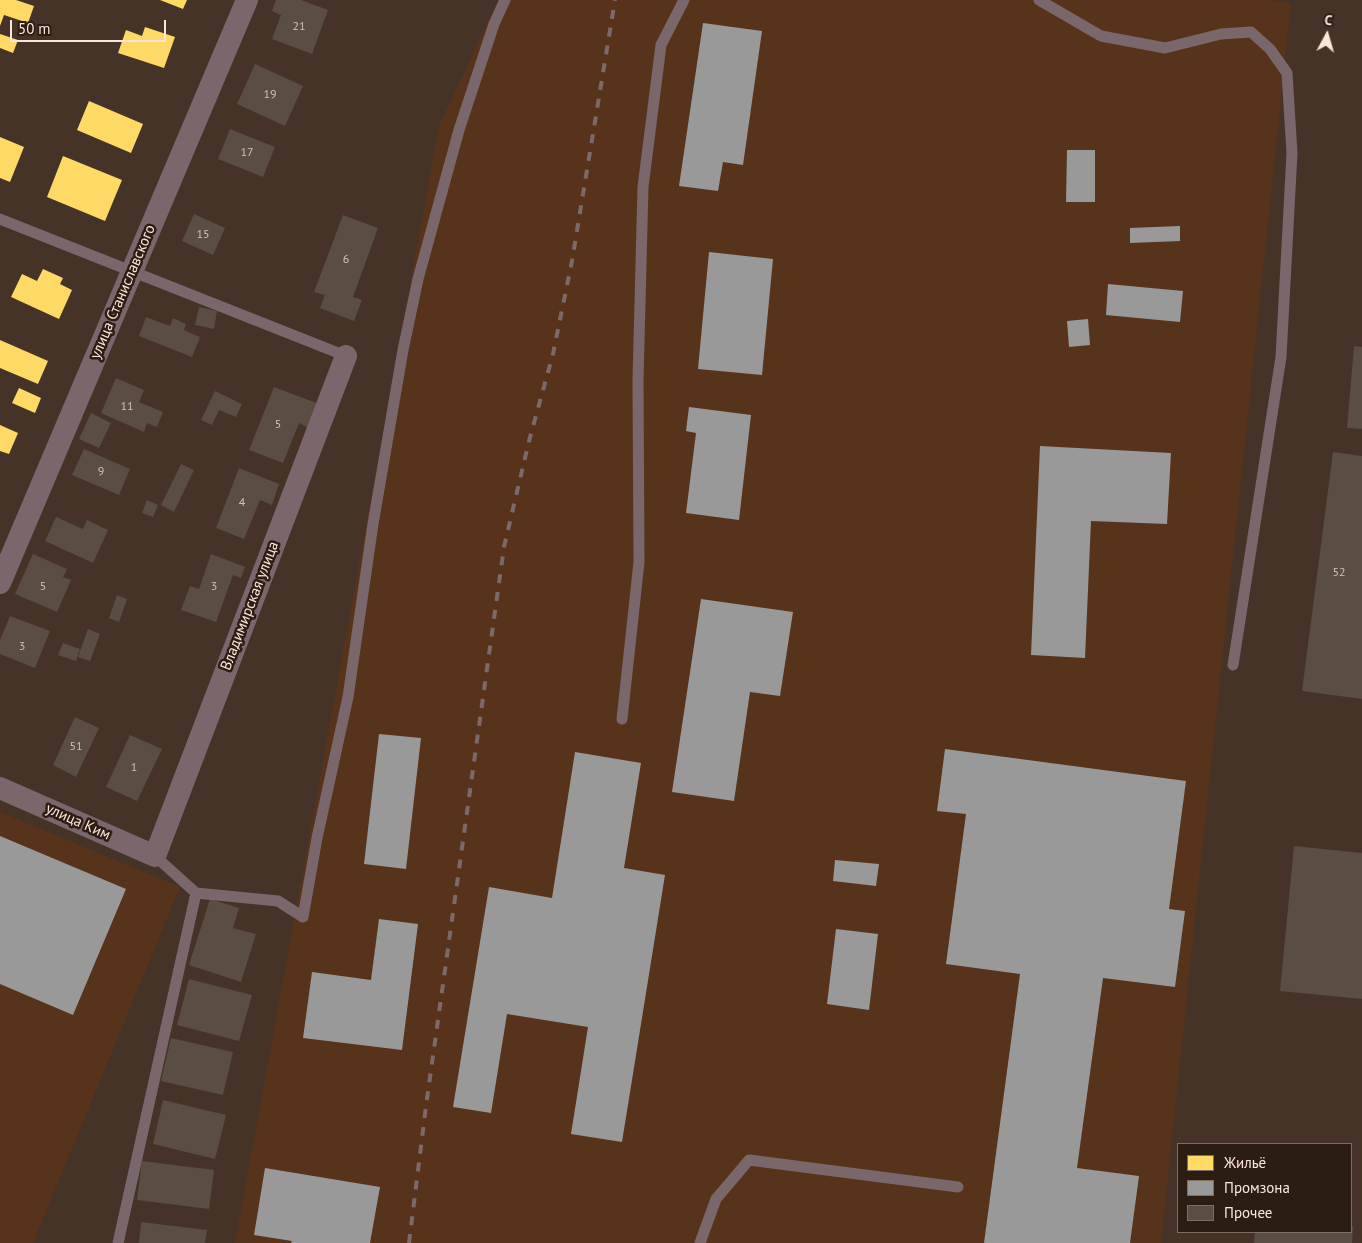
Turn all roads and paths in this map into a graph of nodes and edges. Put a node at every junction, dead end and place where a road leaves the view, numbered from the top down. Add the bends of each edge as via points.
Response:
1 (247, 0) edge
2 (505, 0) edge
3 (684, 0) edge
4 (1039, 0) edge
5 (0, 219) edge
6 (132, 271) junction
7 (346, 356) joint
8 (0, 583) edge
9 (1233, 665) dead end
10 (622, 719) dead end
11 (0, 788) edge
12 (155, 856) junction
13 (196, 893) junction
14 (958, 1187) dead end
15 (118, 1243) edge
16 (700, 1243) edge

1 - 6 street, улица Станиславского
2 - 13 lane via 459,130 418,278 374,514 348,697 303,917 278,901
3 - 10 lane via 661,45 643,187 638,380 639,562
4 - 9 lane via 1101,36 1165,48 1221,34 1251,32 1270,49 1287,73 1292,153 1281,357
5 - 6 lane
6 - 7 lane
6 - 8 street, улица Станиславского
7 - 12 street, Владимирская улица
11 - 12 street, улица Ким
12 - 13 lane
13 - 15 lane
14 - 16 lane via 750,1160 716,1199

